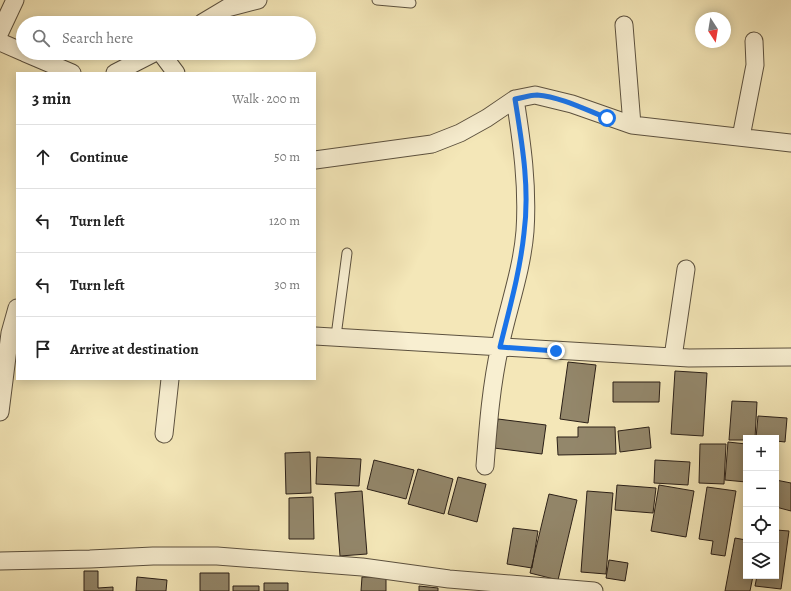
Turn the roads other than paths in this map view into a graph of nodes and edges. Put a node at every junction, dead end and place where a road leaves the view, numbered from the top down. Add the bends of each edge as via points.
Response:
1 (15, 0) edge
2 (258, 0) edge
3 (377, 0) edge
4 (411, 3) dead end
5 (214, 16) edge
6 (624, 25) dead end
7 (0, 32) edge
8 (0, 42) edge
9 (754, 42) dead end
10 (16, 49) edge
11 (41, 60) edge
12 (140, 60) edge
13 (166, 60) edge
14 (70, 72) edge
15 (117, 72) edge
16 (175, 72) edge
17 (515, 99) junction
18 (632, 125) junction
19 (741, 136) junction
20 (791, 143) edge
21 (316, 160) edge
22 (347, 253) dead end
23 (686, 268) dead end
24 (16, 311) edge
25 (9, 333) edge
26 (316, 336) edge
27 (336, 336) junction
28 (500, 347) junction
29 (673, 357) junction
30 (791, 357) edge
31 (170, 380) edge
32 (0, 412) edge
33 (164, 434) dead end
34 (485, 466) dead end
35 (0, 561) edge
36 (594, 591) edge

1 - 7 street
2 - 5 street via 227,8
3 - 4 lane
6 - 18 street
8 - 10 street
9 - 19 street via 755,65
11 - 14 street
12 - 15 street
13 - 16 street
17 - 18 street via 535,95 552,98
17 - 21 street via 474,126 432,144
17 - 28 street via 526,186 524,233
18 - 19 street
19 - 20 street
22 - 27 lane
23 - 29 street
24 - 25 street
25 - 32 street
26 - 27 street
27 - 28 street
28 - 29 street
28 - 34 street
29 - 30 street
31 - 33 street
35 - 36 street via 217,556 362,567 449,579

